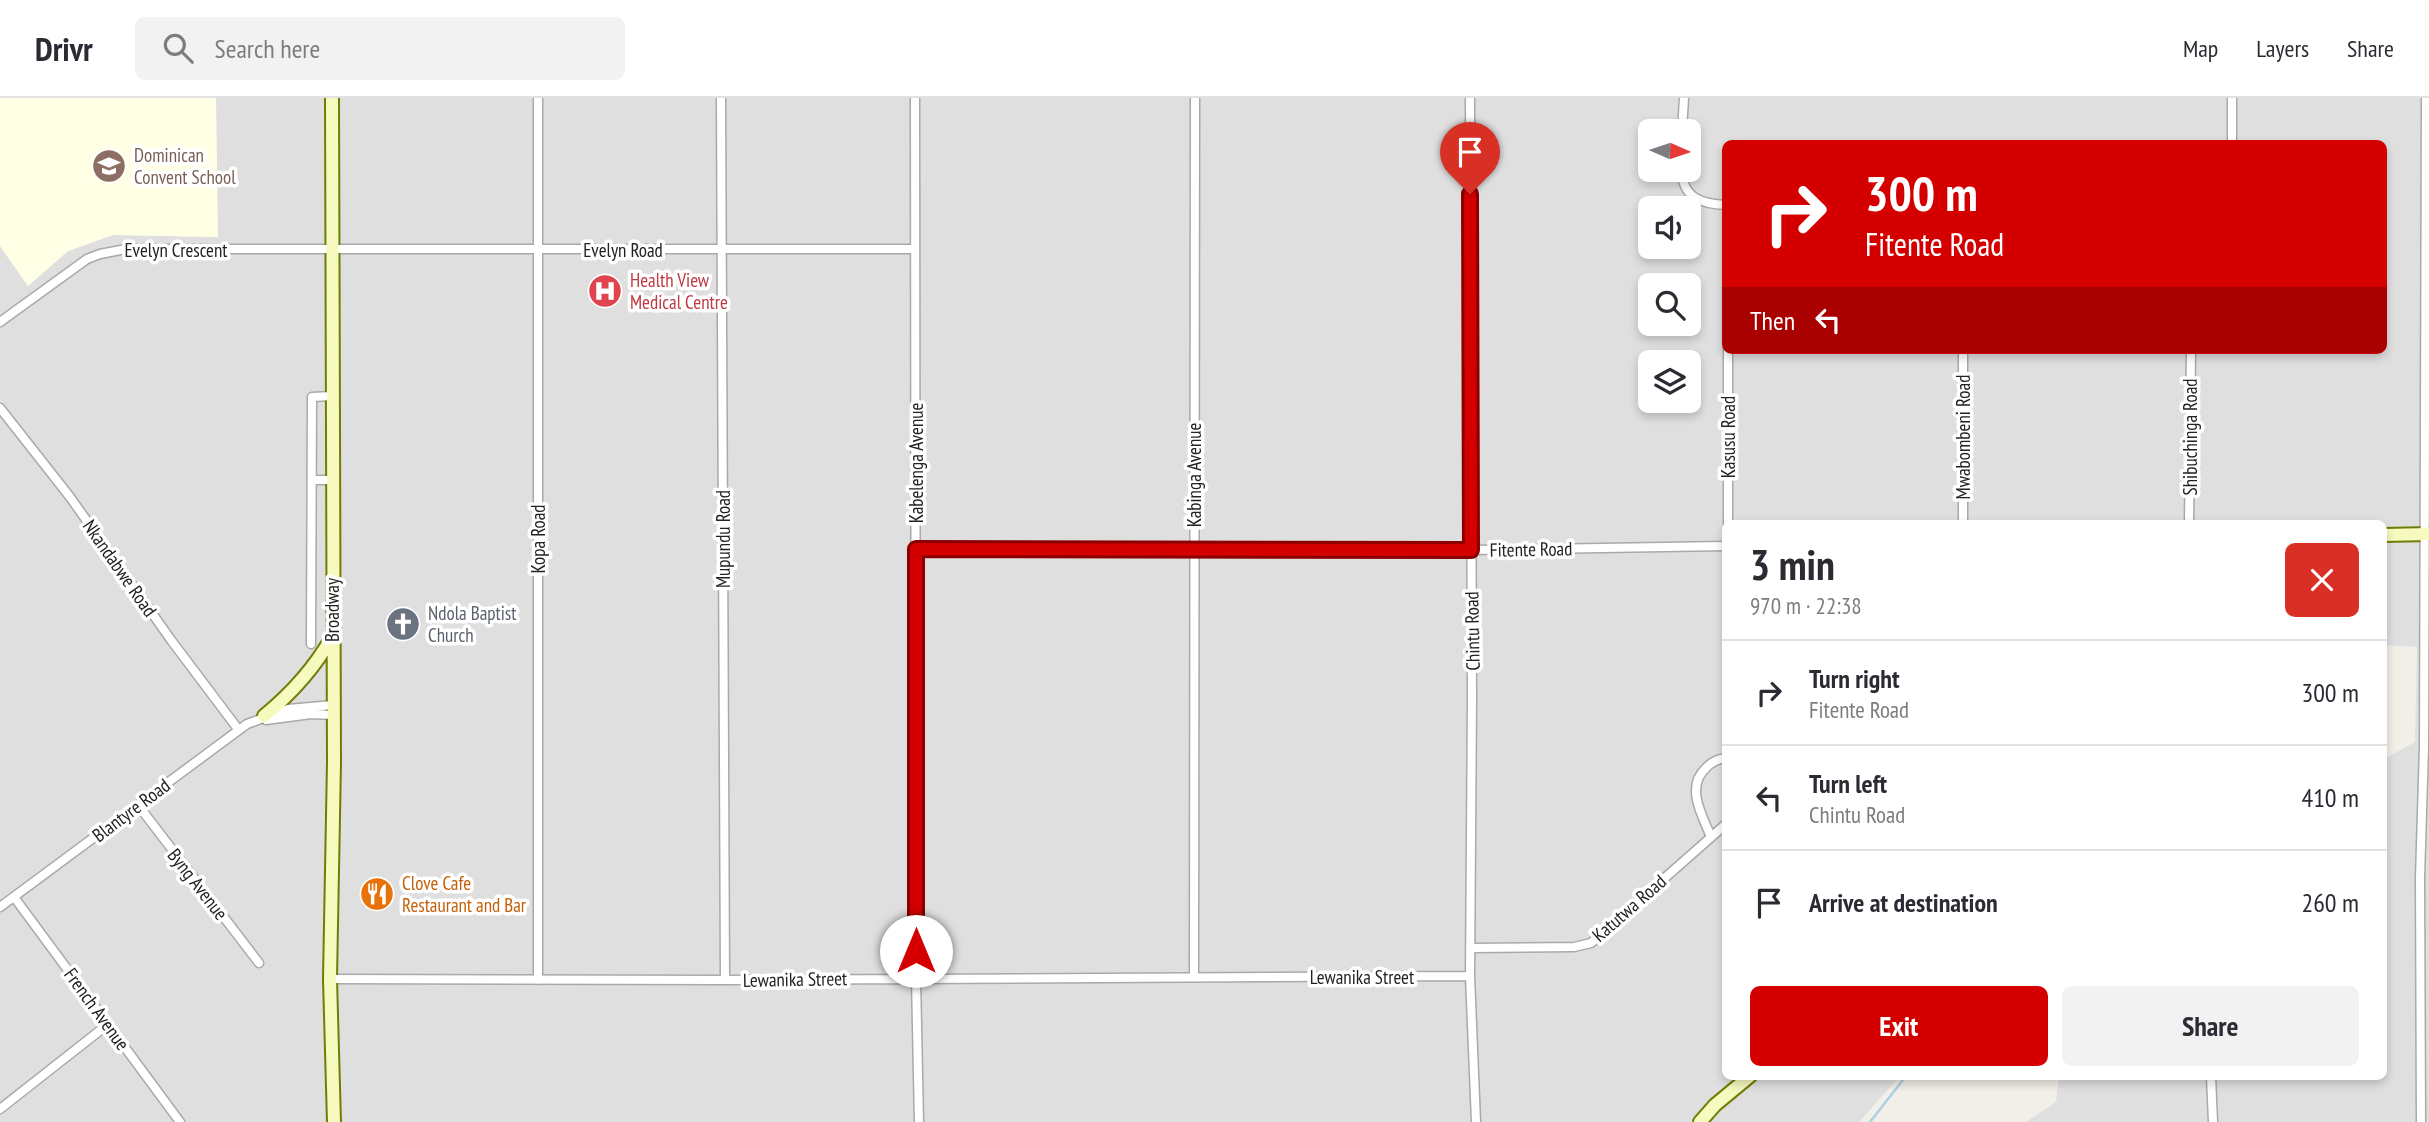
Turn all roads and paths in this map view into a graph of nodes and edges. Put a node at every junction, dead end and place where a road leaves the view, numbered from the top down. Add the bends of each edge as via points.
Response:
1 (332, 98) edge
2 (538, 98) edge
3 (721, 98) edge
4 (915, 98) edge
5 (1195, 98) edge
6 (1470, 98) edge
7 (1684, 98) edge
8 (2232, 98) edge
9 (2426, 98) edge
10 (1683, 119) edge
11 (2232, 140) edge
12 (1685, 182) edge
13 (1722, 205) edge
14 (332, 249) junction
15 (915, 249) junction
16 (537, 250) junction
17 (721, 250) junction
18 (0, 322) edge
19 (1728, 354) edge
20 (1963, 354) edge
21 (2191, 354) edge
22 (332, 396) junction
23 (0, 408) edge
24 (312, 480) junction
25 (332, 480) junction
26 (1728, 520) edge
27 (1963, 520) edge
28 (2189, 520) edge
29 (2427, 534) edge
30 (2387, 535) edge
31 (1722, 547) edge
32 (916, 549) junction
33 (1471, 550) junction
34 (1194, 551) junction
35 (332, 636) junction
36 (311, 644) dead end
37 (333, 710) junction
38 (260, 718) junction
39 (238, 729) junction
40 (1722, 758) edge
41 (138, 805) junction
42 (1722, 827) edge
43 (1711, 837) junction
44 (13, 897) junction
45 (0, 907) edge
46 (1471, 948) junction
47 (259, 963) dead end
48 (1470, 976) junction
49 (1194, 977) junction
50 (916, 978) junction
51 (330, 979) junction
52 (538, 980) junction
53 (725, 980) junction
54 (107, 1025) junction
55 (1744, 1080) edge
56 (2211, 1080) edge
57 (0, 1109) edge
58 (180, 1122) edge
59 (334, 1122) edge
60 (919, 1122) edge
61 (1476, 1122) edge
62 (1700, 1122) edge
63 (2213, 1122) edge
64 (2421, 1122) edge

1 - 14 main road, Broadway
2 - 16 street, Kopa Road
3 - 17 street, Mupundu Road
4 - 15 street, Kabelenga Avenue
5 - 34 street, Kabinga Avenue
6 - 33 street, Chintu Road
7 - 10 street
8 - 11 street
9 - 29 street
12 - 13 street via 1698,201
14 - 16 street, Evelyn Road
14 - 18 street, Evelyn Crescent via 113,250 88,259
14 - 22 main road, Broadway
15 - 17 street, Evelyn Road
15 - 32 street, Kabelenga Avenue
16 - 17 street, Evelyn Road
16 - 52 street, Kopa Road
17 - 53 street, Mupundu Road
19 - 26 street, Kasusu Road
20 - 27 street, Mwabombeni Road
21 - 28 street, Shibuchinga Road
22 - 24 street via 312,397
22 - 25 main road, Broadway
23 - 39 street, Nkandabwe Road via 70,496
24 - 25 street
24 - 36 street
25 - 35 main road, Broadway
29 - 30 main road
29 - 64 street
31 - 33 street, Fitente Road
32 - 34 street, Fitente Road
32 - 50 street, Kabelenga Avenue
33 - 34 street, Fitente Road
33 - 46 street, Chintu Road
34 - 49 street, Kabinga Avenue
35 - 37 main road, Broadway
35 - 38 main road via 296,688
37 - 38 street, Blantyre Road
37 - 51 main road, Broadway
38 - 39 street, Blantyre Road
39 - 41 street, Blantyre Road
40 - 43 street via 1707,766 1695,786
41 - 44 street, Blantyre Road
41 - 47 street, Byng Avenue
42 - 43 street, Katutwa Road
43 - 46 street, Katutwa Road via 1591,943
44 - 45 street, Blantyre Road
44 - 54 street, French Avenue
46 - 48 street, Chintu Road
48 - 49 street, Lewanika Street
48 - 61 street, Chintu Road
49 - 50 street, Lewanika Street
50 - 53 street, Lewanika Street
50 - 60 street, Kabelenga Avenue
51 - 52 street, Lewanika Street
51 - 59 main road, Broadway
52 - 53 street, Lewanika Street
54 - 57 street
54 - 58 street, French Avenue
55 - 62 main road
56 - 63 street

